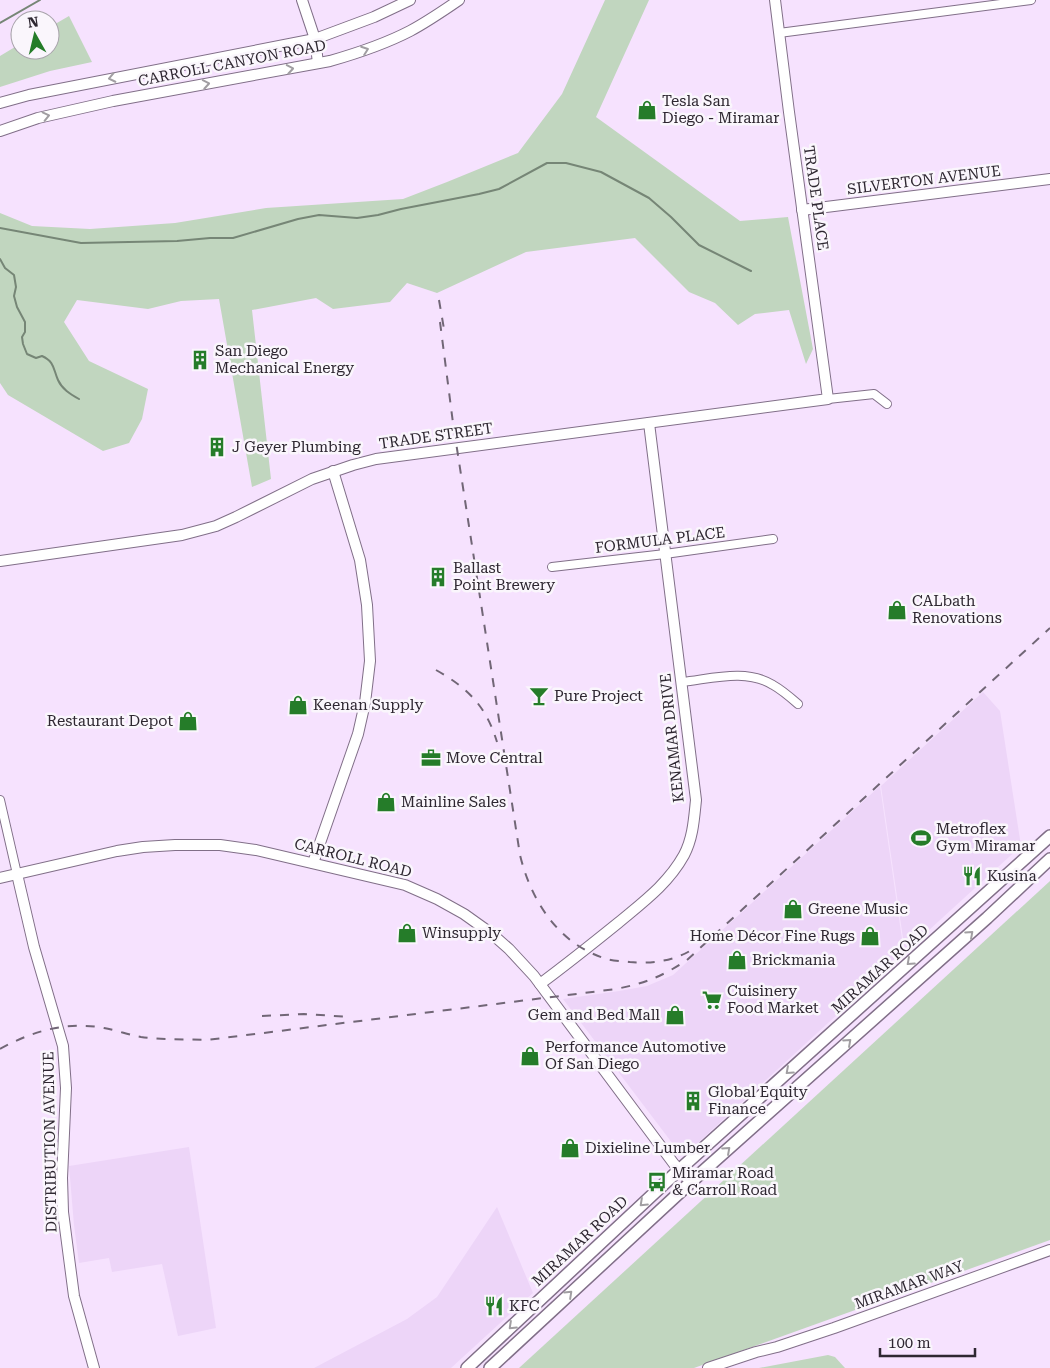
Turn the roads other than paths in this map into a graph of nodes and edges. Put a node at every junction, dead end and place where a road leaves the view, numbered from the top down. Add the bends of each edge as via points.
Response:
1 (302, 0) edge
2 (410, 0) edge
3 (459, 0) edge
4 (775, 0) edge
5 (1030, 0) edge
6 (779, 33) junction
7 (315, 38) junction
8 (318, 63) junction
9 (0, 104) edge
10 (0, 131) edge
11 (1050, 180) edge
12 (802, 210) junction
13 (828, 400) junction
14 (887, 404) dead end
15 (649, 423) junction
16 (333, 471) junction
17 (773, 539) dead end
18 (665, 554) junction
19 (0, 561) edge
20 (552, 567) dead end
21 (682, 682) junction
22 (798, 704) dead end
23 (0, 800) edge
24 (1050, 836) edge
25 (1050, 859) edge
26 (313, 863) junction
27 (17, 874) junction
28 (0, 878) edge
29 (540, 984) junction
30 (679, 1170) junction
31 (691, 1182) junction
32 (1050, 1250) edge
33 (777, 1347) junction
34 (94, 1368) edge
35 (466, 1368) edge
36 (490, 1368) edge
37 (708, 1368) edge
38 (729, 1368) edge

1 - 7 street
2 - 7 street, CARROLL CANYON ROAD
8 -> 3 street, CARROLL CANYON ROAD via 386,42
4 - 6 street, TRADE PLACE
5 - 6 street
6 - 12 street, TRADE PLACE
7 - 8 street
7 -> 9 street, CARROLL CANYON ROAD via 29,94
10 -> 8 street, CARROLL CANYON ROAD via 38,118 113,101
11 - 12 street, SILVERTON AVENUE
12 - 13 street, TRADE PLACE
13 - 14 street, TRADE STREET via 874,394
13 - 15 street, TRADE STREET
15 - 16 street, TRADE STREET via 376,459
15 - 18 street, KENAMAR DRIVE
16 - 19 street, TRADE STREET via 216,526 182,535
16 - 26 street via 360,560 367,605 370,661 358,734
17 - 18 street, FORMULA PLACE
18 - 20 street, FORMULA PLACE
18 - 21 street, KENAMAR DRIVE
21 - 22 street via 741,675 756,677 772,684
21 - 29 street, KENAMAR DRIVE via 696,800 693,829 685,854 672,875 656,891
23 - 27 street, DISTRIBUTION AVENUE
24 -> 30 main road, MIRAMAR ROAD
31 -> 25 main road
26 - 27 street, CARROLL ROAD via 246,849 175,844 117,851
26 - 29 street, CARROLL ROAD via 405,885 437,899 492,934
27 - 28 street, CARROLL ROAD
27 - 34 street, DISTRIBUTION AVENUE via 63,1046 66,1088 63,1212 74,1296
29 - 30 street, CARROLL ROAD
30 - 31 street, CARROLL ROAD
30 -> 35 main road, MIRAMAR ROAD
36 -> 31 main road
32 - 33 street, MIRAMAR WAY
33 - 37 street, MIRAMAR WAY
33 - 38 street, MIRAMAR WAY

